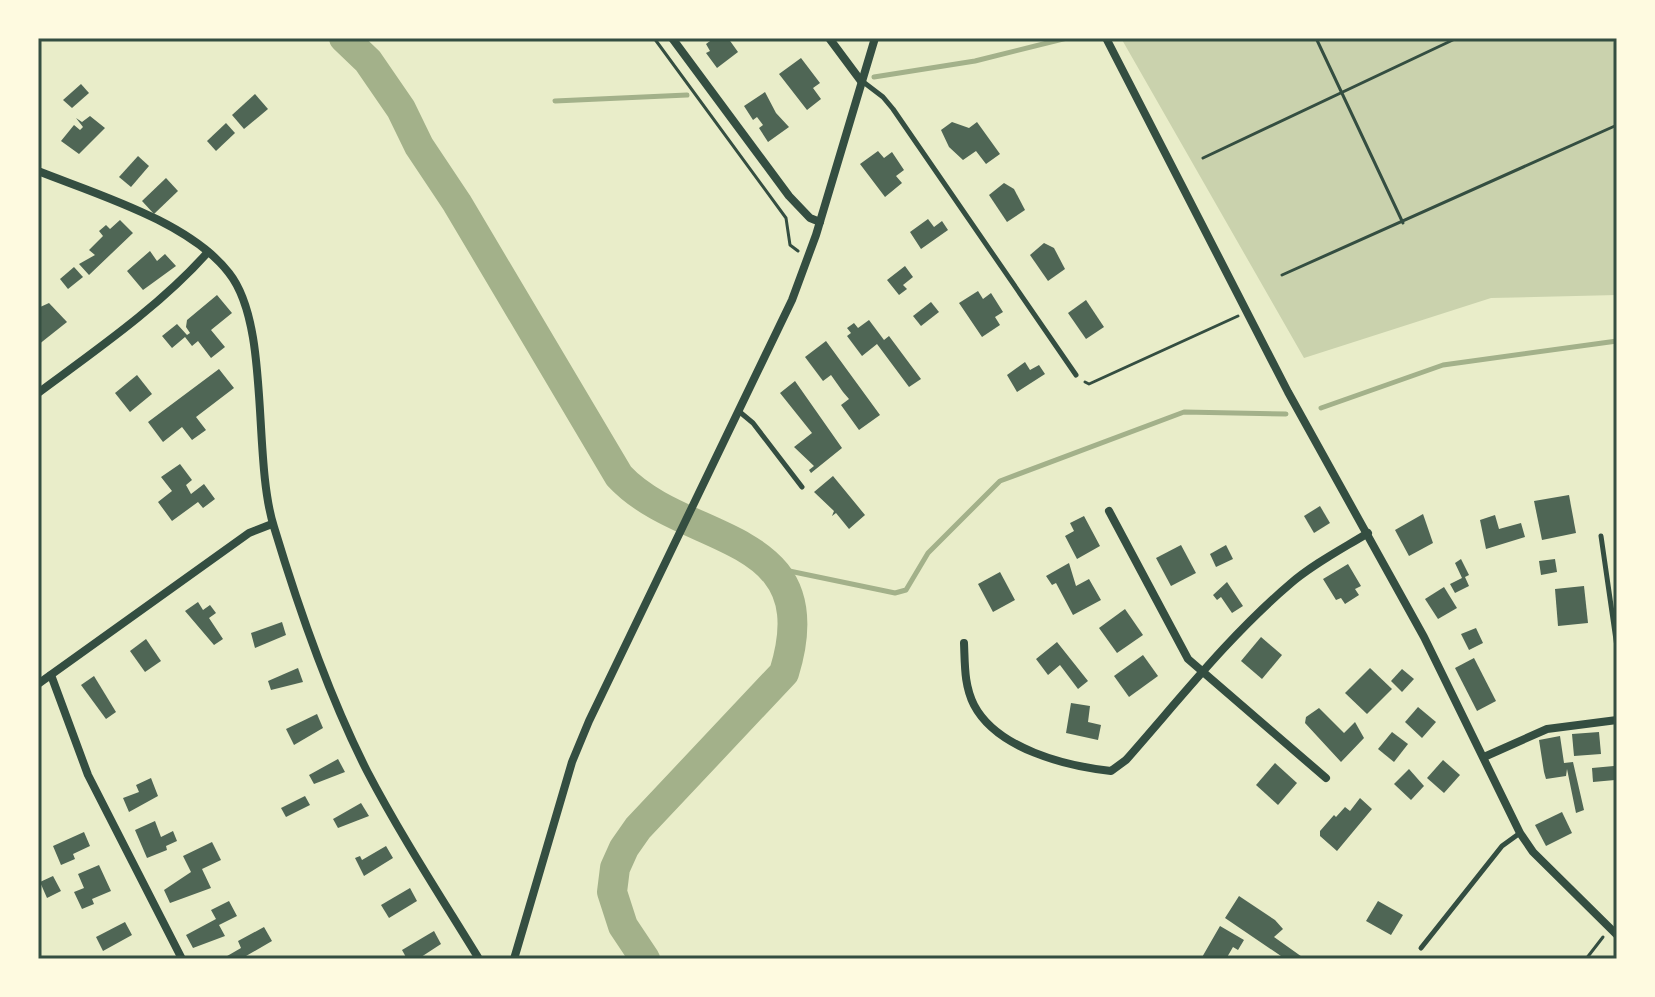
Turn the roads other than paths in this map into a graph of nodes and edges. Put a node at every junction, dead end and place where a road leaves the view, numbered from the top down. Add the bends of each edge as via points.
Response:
1 (672, 38) edge
2 (829, 38) edge
3 (875, 38) edge
4 (1106, 38) edge
5 (861, 81) junction
6 (38, 171) edge
7 (820, 222) junction
8 (208, 252) junction
9 (1076, 375) road end
10 (38, 393) edge
11 (741, 413) junction
12 (802, 487) dead end
13 (1109, 511) dead end
14 (272, 524) junction
15 (1368, 533) junction
16 (1601, 536) dead end
17 (964, 643) dead end
18 (1617, 647) edge
19 (1203, 671) junction
20 (51, 675) junction
21 (38, 684) edge
22 (1617, 720) edge
23 (1484, 757) junction
24 (1326, 778) dead end
25 (1520, 833) junction
26 (1613, 932) edge
27 (1421, 948) dead end
28 (182, 959) edge
29 (479, 959) edge
30 (514, 959) edge

1 - 7 street via 789,196
2 - 5 street
3 - 5 street
4 - 15 street
5 - 7 street
5 - 9 lane via 893,109
6 - 8 street via 125,205
7 - 11 street
8 - 10 street
8 - 14 street via 230,273 252,323
11 - 12 lane
11 - 30 street via 674,541 572,762
13 - 19 street via 1188,659
14 - 20 street via 249,533
14 - 29 street via 318,656 367,770
15 - 19 street via 1293,581
15 - 23 street
16 - 18 lane
17 - 19 street via 966,682 975,707 998,731 1026,748 1079,768 1111,771 1126,760
19 - 24 street
20 - 21 street
20 - 28 street via 88,775
22 - 23 street via 1547,729
23 - 25 street
25 - 26 street
25 - 27 lane via 1502,846

